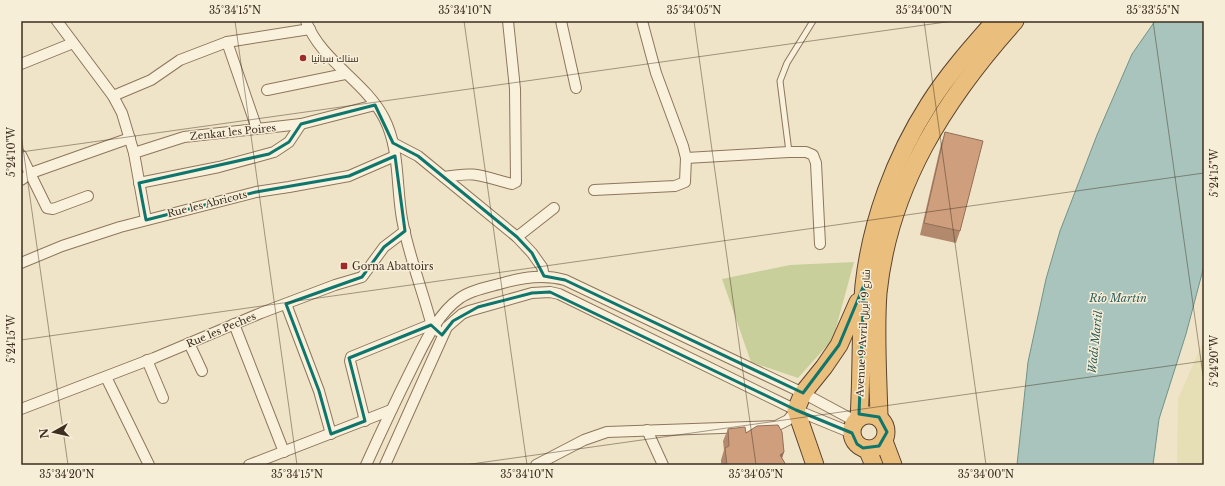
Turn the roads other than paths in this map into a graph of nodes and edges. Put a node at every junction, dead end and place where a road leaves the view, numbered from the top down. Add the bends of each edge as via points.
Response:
1 (57, 21) edge
2 (508, 21) edge
3 (561, 21) edge
4 (642, 21) edge
5 (812, 21) edge
6 (995, 21) edge
7 (1015, 21) edge
8 (308, 25) edge
9 (227, 42) junction
10 (73, 43) junction
11 (21, 64) edge
12 (345, 74) junction
13 (576, 88) dead end
14 (267, 90) dead end
15 (113, 96) junction
16 (375, 105) junction
17 (301, 124) junction
18 (258, 129) junction
19 (130, 138) junction
20 (393, 143) junction
21 (789, 152) junction
22 (134, 153) junction
23 (21, 155) edge
24 (395, 156) junction
25 (686, 158) junction
26 (31, 173) junction
27 (444, 177) junction
28 (21, 180) edge
29 (139, 183) junction
30 (594, 190) dead end
31 (88, 196) dead end
32 (554, 208) dead end
33 (146, 220) junction
34 (405, 231) junction
35 (517, 237) junction
36 (820, 244) dead end
37 (21, 263) edge
38 (544, 276) junction
39 (864, 285) junction
40 (286, 304) junction
41 (234, 324) junction
42 (433, 326) junction
43 (442, 335) junction
44 (189, 343) junction
45 (147, 360) junction
46 (202, 371) dead end
47 (106, 377) junction
48 (803, 392) junction
49 (164, 398) dead end
50 (21, 409) edge
51 (391, 410) junction
52 (796, 410) junction
53 (879, 417) junction
54 (365, 421) junction
55 (855, 424) junction
56 (647, 430) junction
57 (331, 434) junction
58 (884, 441) junction
59 (867, 449) junction
60 (284, 452) junction
61 (150, 465) edge
62 (249, 465) edge
63 (366, 465) edge
64 (385, 465) edge
65 (536, 465) edge
66 (663, 465) edge
67 (815, 465) edge
68 (874, 465) edge
69 (893, 465) edge

1 - 10 street
2 - 27 street via 515,89 516,182 512,184 469,173
3 - 13 street
4 - 25 street via 656,73
5 - 21 lane via 787,62 780,81
6 - 39 highway, Avenue 9 Avril شارع 9 أبريل via 946,80 912,132 876,222
7 - 53 highway, Avenue 9 Avril شارع 9 أبريل via 961,87 926,140 900,198 885,246 878,292
8 - 9 street
8 - 12 street via 322,48
9 - 15 street via 180,60 152,80
9 - 18 street
10 - 11 street
10 - 15 street
12 - 14 street
12 - 16 street
15 - 19 street
16 - 17 street, Zenkat les Poires
16 - 20 street via 388,126
17 - 18 street, Zenkat les Poires
17 - 29 street via 289,142 274,152 219,167
18 - 22 street, Zenkat les Poires via 184,137
19 - 22 street
19 - 26 street
20 - 24 street
20 - 27 street via 407,149
21 - 25 street
21 - 36 street via 810,153 815,158
22 - 29 street
23 - 26 street
24 - 33 street, Rue les Abricots via 349,176 256,192
24 - 34 street
25 - 30 street via 686,178 680,185
26 - 28 street
26 - 31 street via 47,208 53,209
27 - 35 street
29 - 33 street
32 - 35 street
33 - 37 street, Rue les Abricots via 62,246
34 - 40 street, Rue les Peches via 384,247 362,277
34 - 42 street
35 - 38 street via 542,267
38 - 42 street via 518,279 466,295 453,303
38 - 48 street via 565,280
39 - 48 highway via 852,320 839,345
39 - 55 highway, Avenue 9 Avril شارع 9 أبريل
40 - 41 street, Rue les Peches
40 - 57 street via 315,379
41 - 44 street, Rue les Peches
41 - 60 street
42 - 43 street
42 - 51 street
42 - 54 street via 351,358
43 - 52 street via 453,320 469,310 532,293 550,292 559,294
43 - 64 street
44 - 45 street, Rue les Peches
44 - 46 street
45 - 47 street, Rue les Peches
45 - 49 street
47 - 50 street, Rue les Peches
47 - 61 street
48 - 52 highway
48 - 55 street
51 - 54 street
51 - 63 street
52 - 55 street
52 - 56 street via 788,420 776,426
52 - 67 highway
53 - 55 highway via 866,414
53 - 58 highway, Avenue 9 Avril شارع 9 أبريل via 887,428
54 - 57 street
55 - 59 highway via 857,444
56 - 65 street via 613,431 602,434
56 - 66 street
57 - 60 street
58 - 59 highway via 879,446
58 - 69 highway, Avenue 9 Avril شارع 9 أبريل
59 - 68 highway
60 - 62 street

